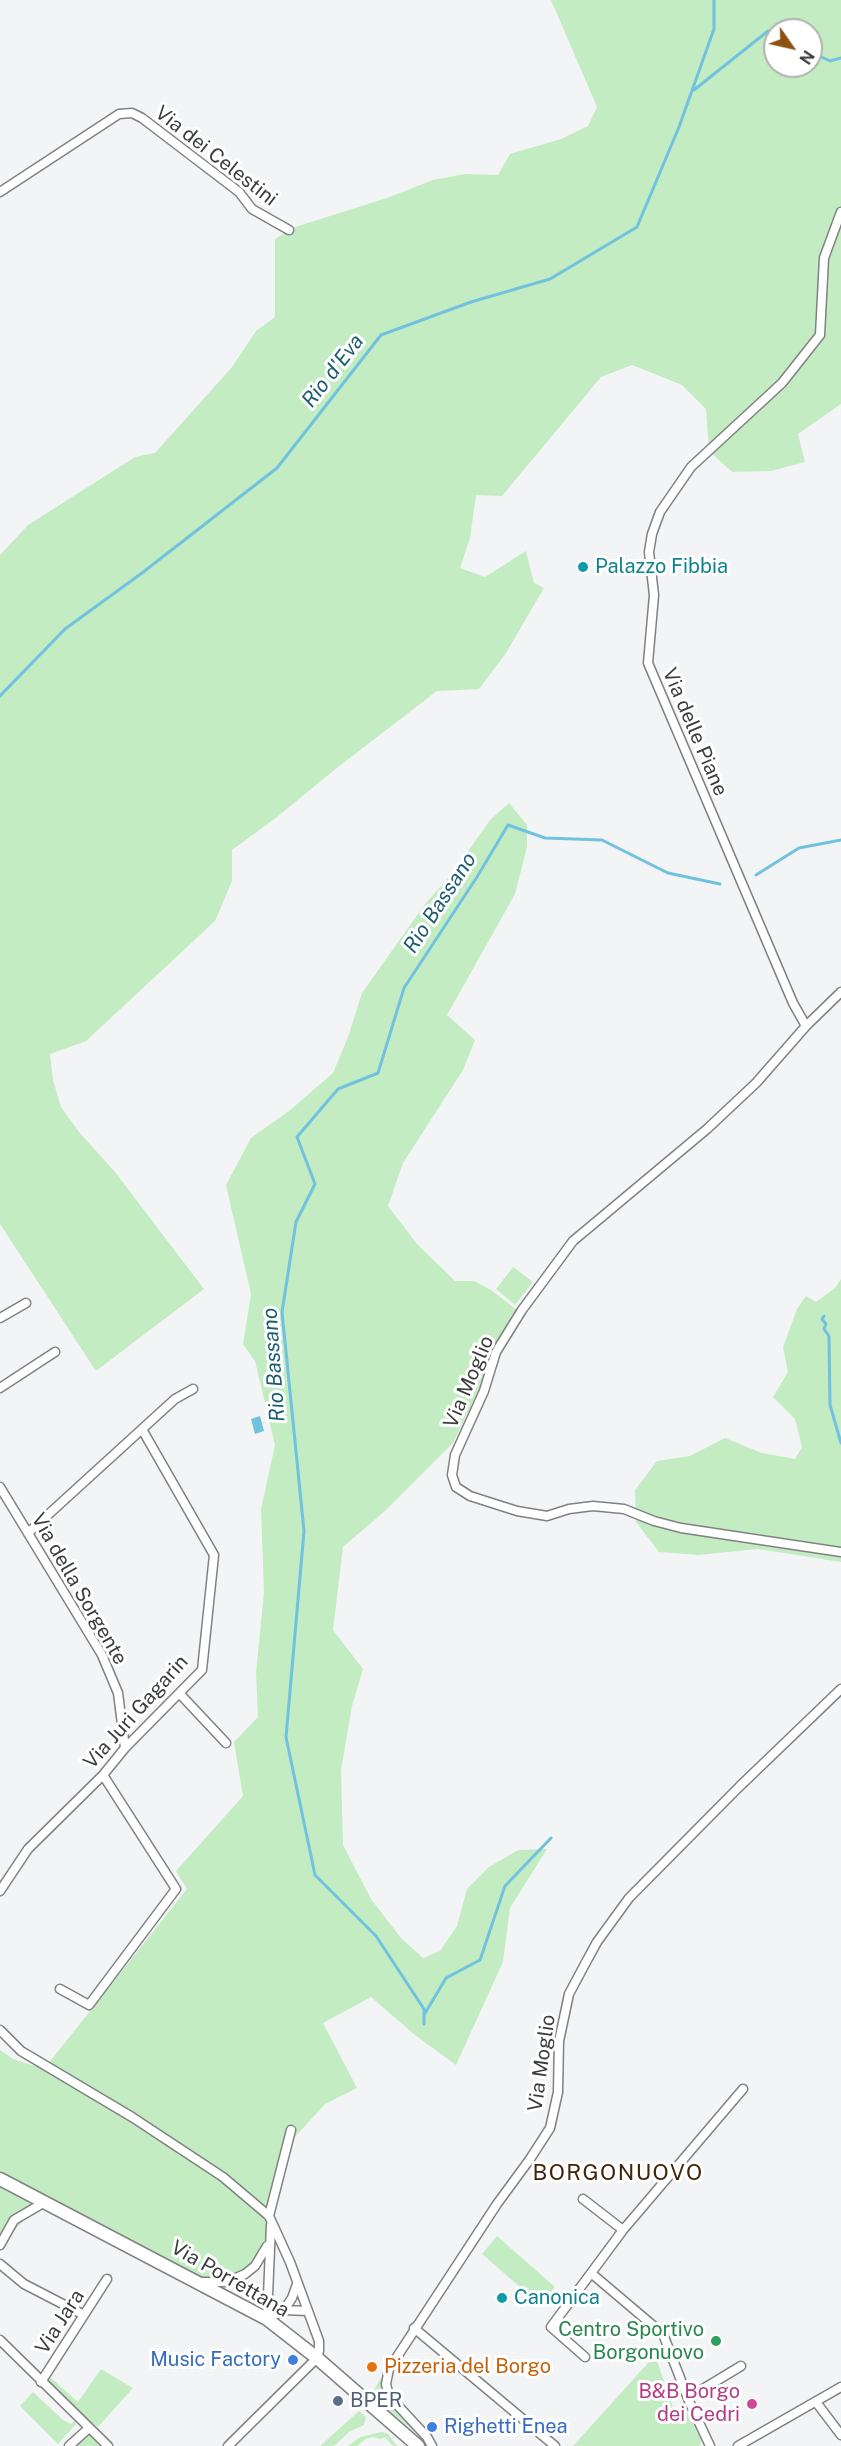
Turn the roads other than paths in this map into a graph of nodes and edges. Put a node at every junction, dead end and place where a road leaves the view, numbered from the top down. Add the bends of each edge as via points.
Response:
1 (0, 192) edge
2 (841, 212) edge
3 (289, 230) dead end
4 (841, 993) edge
5 (806, 1026) junction
6 (26, 1303) dead end
7 (0, 1318) edge
8 (55, 1352) dead end
9 (0, 1388) edge
10 (193, 1389) dead end
11 (143, 1431) junction
12 (0, 1487) edge
13 (28, 1533) junction
14 (841, 1552) edge
15 (841, 1689) edge
16 (180, 1694) junction
17 (226, 1743) dead end
18 (125, 1748) junction
19 (103, 1774) junction
20 (0, 1891) edge
21 (60, 1989) dead end
22 (0, 2030) edge
23 (743, 2089) dead end
24 (291, 2130) dead end
25 (0, 2179) edge
26 (583, 2199) dead end
27 (45, 2202) junction
28 (270, 2220) junction
29 (623, 2230) junction
30 (269, 2240) junction
31 (0, 2245) edge
32 (0, 2264) edge
33 (591, 2273) junction
34 (107, 2279) dead end
35 (199, 2282) junction
36 (297, 2283) junction
37 (284, 2310) junction
38 (307, 2311) junction
39 (84, 2315) junction
40 (267, 2319) junction
41 (414, 2328) junction
42 (0, 2340) edge
43 (585, 2357) dead end
44 (317, 2358) junction
45 (741, 2366) dead end
46 (41, 2382) junction
47 (841, 2387) edge
48 (688, 2398) junction
49 (816, 2402) junction
50 (89, 2428) junction
51 (841, 2435) edge
52 (69, 2446) edge
53 (108, 2446) edge
54 (228, 2446) edge
55 (418, 2446) edge
56 (432, 2446) edge
57 (555, 2446) edge
58 (710, 2446) edge
59 (738, 2446) edge

1 - 3 street, Via dei Celestini via 119,114 132,113 239,192 252,209
2 - 5 street, Via delle Piane via 824,258 820,335 782,383 691,467 660,512 649,552 654,595 648,663
4 - 5 street, Via Moglio
5 - 14 street, Via Moglio via 756,1083 707,1129 573,1241 496,1352 484,1391 455,1455 452,1475 456,1486 470,1496 517,1511 547,1516 593,1506 624,1509 681,1528
6 - 7 street
8 - 9 street
10 - 11 street via 175,1400
11 - 13 street
11 - 16 street, Via Juri Gagarin via 214,1555 202,1670
12 - 13 street, Via della Sorgente
13 - 18 street, Via della Sorgente via 102,1654 118,1693
15 - 41 street, Via Moglio via 629,1898 597,1942 569,1994 559,2041 558,2092 550,2128
16 - 17 street
16 - 18 street, Via Juri Gagarin
18 - 19 street, Via Juri Gagarin
19 - 20 street, Via Juri Gagarin via 28,1849
19 - 21 street via 176,1889 89,2005
22 - 28 street via 21,2051 215,2172
23 - 29 street
24 - 28 street
25 - 27 main road, Via Porrettana
26 - 29 street
27 - 31 street via 14,2220
27 - 35 main road, Via Porrettana
28 - 30 street
28 - 36 street
29 - 33 street
30 - 35 street via 246,2274 227,2282
30 - 40 street
32 - 39 street via 24,2284
33 - 43 street via 551,2327
33 - 48 street via 663,2334
34 - 39 street, Via Jara
35 - 40 main road, Via Porrettana
36 - 37 street
36 - 38 street
37 - 38 street
37 - 40 street
38 - 44 street via 319,2341
39 - 46 street, Via Jara
40 - 44 main road, Via Porrettana
41 - 56 street, Via Moglio via 389,2369 386,2384 389,2396
41 - 57 street
42 - 46 street, Via Jara
44 - 54 street
44 - 55 main road, Via Porrettana
45 - 48 street
46 - 50 street, Via Jara
47 - 49 street
48 - 58 street
49 - 51 street
49 - 59 street
50 - 52 street
50 - 53 street, Via Jara

